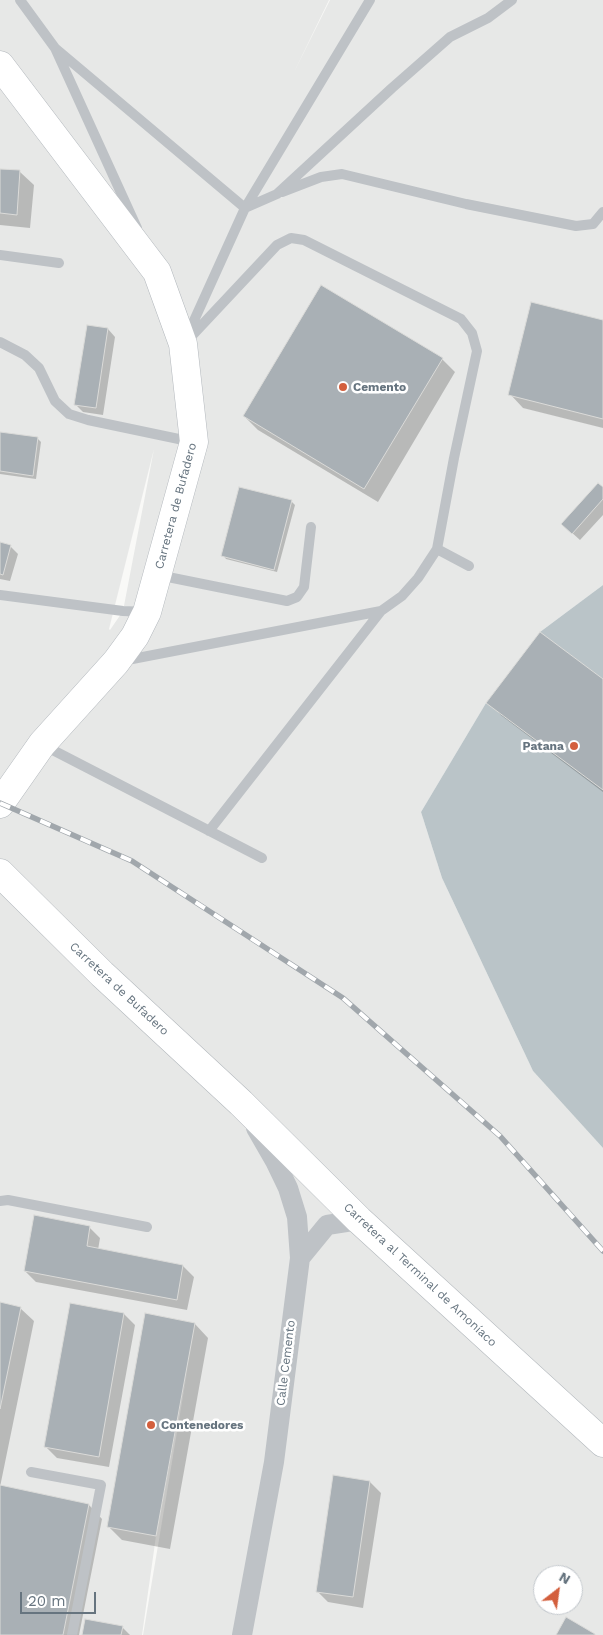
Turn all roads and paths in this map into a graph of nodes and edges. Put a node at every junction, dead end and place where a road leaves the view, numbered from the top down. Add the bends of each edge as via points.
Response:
1 (20, 0) edge
2 (370, 0) edge
3 (512, 0) edge
4 (55, 48) junction
5 (0, 65) edge
6 (277, 194) junction
7 (245, 208) junction
8 (603, 212) edge
9 (0, 255) edge
10 (59, 263) dead end
11 (158, 272) junction
12 (0, 342) edge
13 (183, 344) junction
14 (194, 442) junction
15 (311, 527) dead end
16 (438, 549) junction
17 (469, 566) dead end
18 (157, 575) junction
19 (0, 595) edge
20 (382, 611) junction
21 (147, 612) junction
22 (116, 662) junction
23 (42, 744) junction
24 (0, 804) edge
25 (209, 831) junction
26 (262, 858) dead end
27 (0, 873) edge
28 (241, 1102) junction
29 (0, 1201) edge
30 (359, 1220) junction
31 (147, 1228) dead end
32 (300, 1258) junction
33 (603, 1443) edge
34 (31, 1472) dead end
35 (72, 1635) edge
36 (242, 1635) edge

1 - 4 lane
2 - 7 lane
3 - 6 lane via 488,18 450,37
4 - 7 lane
4 - 11 lane
5 - 11 main road, Carretera de Bufadero
6 - 7 lane
6 - 8 lane via 321,177 342,174 576,226 593,224
7 - 13 lane
9 - 10 lane
11 - 13 main road, Carretera de Bufadero
12 - 14 lane via 25,355 39,368 55,401 69,414
13 - 14 main road, Carretera de Bufadero
13 - 16 lane via 277,245 291,238 304,240 461,319 472,332 477,351
14 - 18 main road, Carretera de Bufadero
15 - 18 lane via 304,587 297,597 286,601
16 - 17 lane
16 - 20 lane via 402,596
18 - 21 main road, Carretera de Bufadero
19 - 21 lane
20 - 22 lane
20 - 25 lane
21 - 22 main road, Carretera de Bufadero
22 - 23 main road, Carretera de Bufadero
23 - 24 main road, Carretera de Bufadero
23 - 25 lane
25 - 26 lane
27 - 28 main road, Carretera de Bufadero via 102,974
28 - 30 main road, Carretera al Terminal de Amoníaco
28 - 32 street, Calle Cemento via 288,1188 296,1217
29 - 31 lane
30 - 32 street via 327,1225
30 - 33 main road, Carretera al Terminal de Amoníaco
32 - 36 street, Calle Cemento via 274,1462
34 - 35 lane via 101,1486

